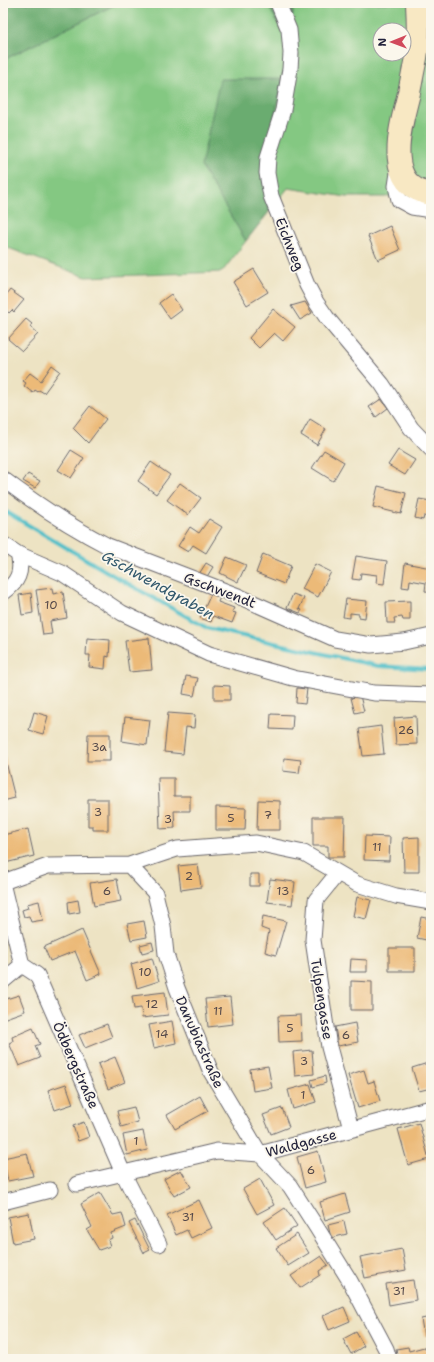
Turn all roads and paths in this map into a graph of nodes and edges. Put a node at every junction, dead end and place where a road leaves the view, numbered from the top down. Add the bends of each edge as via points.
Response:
1 (278, 3) edge
2 (417, 3) edge
3 (399, 164) junction
4 (431, 194) edge
5 (431, 210) edge
6 (431, 449) edge
7 (3, 479) edge
8 (3, 544) edge
9 (18, 554) junction
10 (3, 594) edge
11 (431, 636) edge
12 (431, 695) edge
13 (130, 865) junction
14 (337, 874) junction
15 (3, 882) edge
16 (3, 887) edge
17 (431, 902) edge
18 (22, 965) junction
19 (3, 981) edge
20 (431, 1108) edge
21 (351, 1129) junction
22 (260, 1154) junction
23 (123, 1173) junction
24 (77, 1184) dead end
25 (50, 1190) dead end
26 (3, 1202) edge
27 (159, 1244) dead end
28 (389, 1359) edge

1 - 6 street, Eichweg via 289,30 291,53 283,110 268,157 267,173 271,196 316,302 382,384 411,428
2 - 3 street via 416,56 400,132
3 - 4 street via 411,184 422,192
3 - 5 street via 396,186 399,200 412,207
7 - 11 street, Gschwendt via 53,514 108,546 238,596 335,639 371,645
8 - 9 street
9 - 10 street via 21,566 19,579
9 - 12 street via 62,573 122,613 209,654 293,678 374,693
13 - 14 street via 177,849 256,843 304,853
13 - 15 street via 48,866
13 - 22 street, Danubiastraße via 155,893 163,926 166,954 179,995 211,1072
14 - 17 street via 357,884 396,896
14 - 21 street, Tulpengasse via 316,900 313,940 329,1047
16 - 18 street
18 - 19 street
18 - 23 street, Ödbergstraße via 37,975
20 - 21 street, Waldgasse
21 - 22 street, Waldgasse
22 - 23 street, Waldgasse via 217,1151
22 - 28 street, Danubiastraße via 290,1186 321,1234 350,1281
23 - 24 street, Waldgasse
23 - 27 street, Ödbergstraße
25 - 26 street

